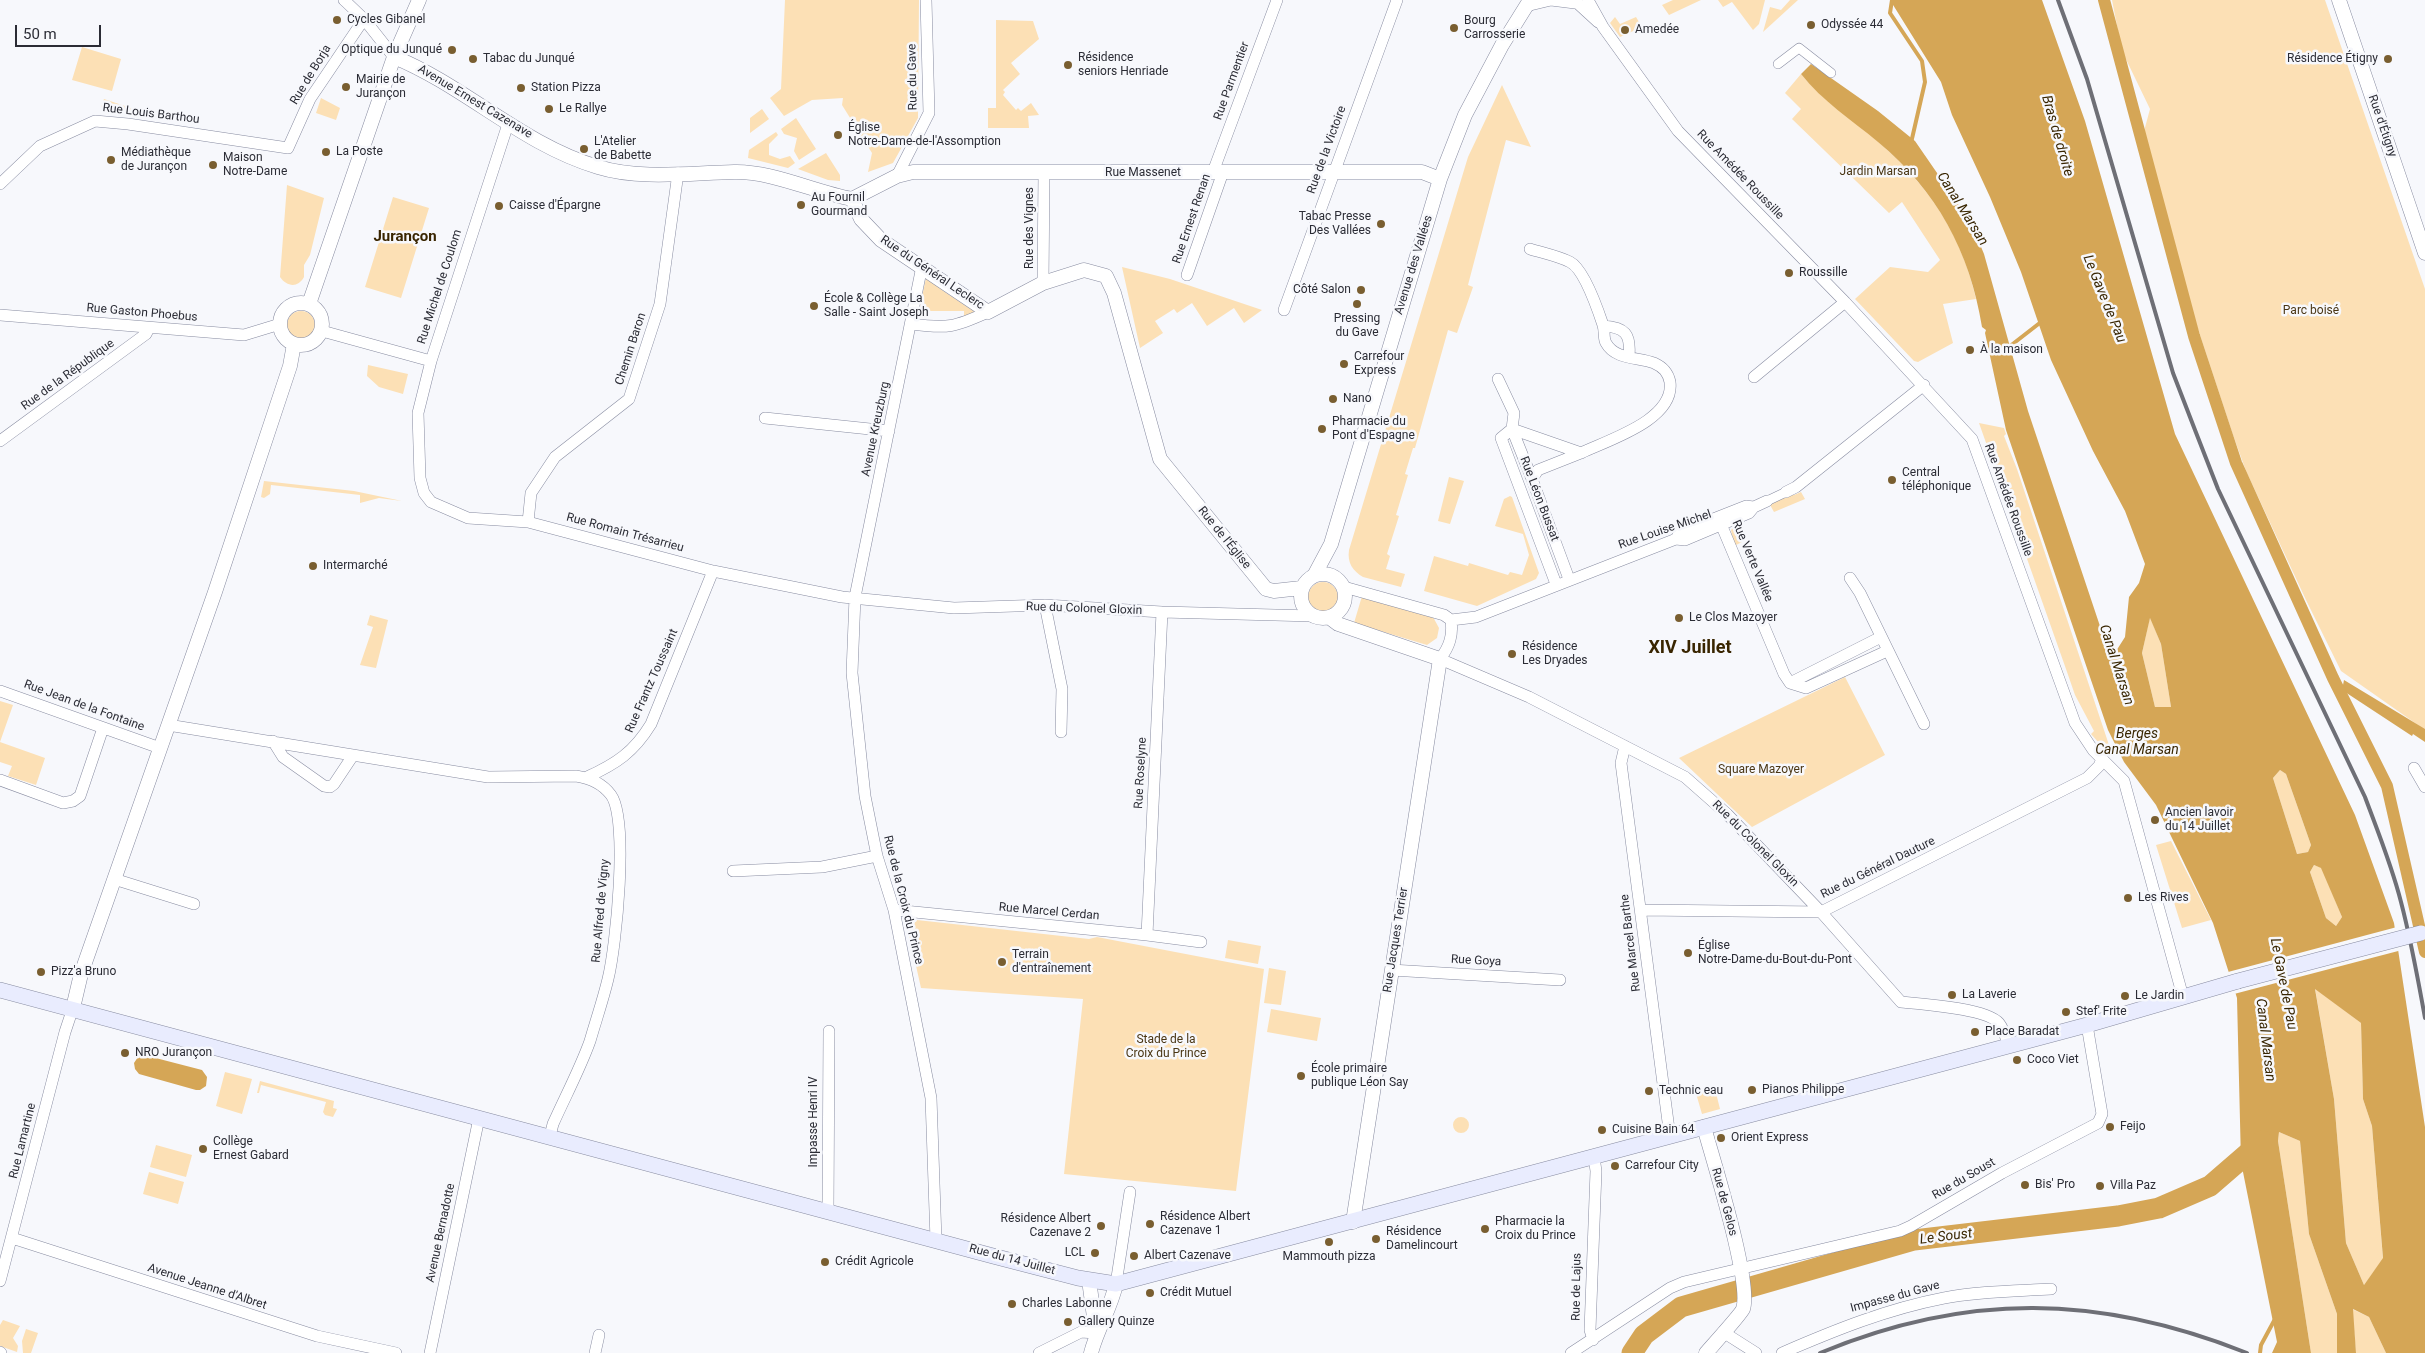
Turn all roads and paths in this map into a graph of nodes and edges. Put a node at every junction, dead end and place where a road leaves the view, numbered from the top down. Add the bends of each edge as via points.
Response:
1 (344, 0) edge
2 (419, 0) edge
3 (926, 0) edge
4 (1277, 0) edge
5 (1397, 0) edge
6 (1588, 0) edge
7 (2339, 0) edge
8 (1574, 2) edge
9 (1528, 3) edge
10 (364, 19) junction
11 (1603, 27) junction
12 (394, 57) junction
13 (1778, 64) dead end
14 (1831, 73) dead end
15 (508, 124) junction
16 (288, 148) joint
17 (1218, 172) junction
18 (678, 173) junction
19 (1044, 173) junction
20 (1333, 174) junction
21 (897, 176) junction
22 (1440, 179) junction
23 (0, 184) edge
24 (852, 199) junction
25 (1530, 249) dead end
26 (2425, 253) edge
27 (922, 266) junction
28 (1187, 275) dead end
29 (1043, 282) junction
30 (1845, 302) junction
31 (309, 304) junction
32 (1284, 310) dead end
33 (988, 312) junction
34 (0, 315) edge
35 (280, 324) junction
36 (912, 324) junction
37 (1603, 326) junction
38 (149, 328) junction
39 (322, 331) junction
40 (294, 344) junction
41 (1629, 356) junction
42 (431, 361) junction
43 (1754, 377) dead end
44 (1498, 379) dead end
45 (1924, 385) junction
46 (765, 418) dead end
47 (1512, 429) junction
48 (889, 431) junction
49 (0, 441) edge
50 (1581, 453) junction
51 (1160, 459) joint
52 (420, 462) joint
53 (1532, 480) junction
54 (1786, 492) joint
55 (1767, 501) joint
56 (1720, 521) junction
57 (528, 522) junction
58 (1331, 544) junction
59 (713, 571) junction
60 (1315, 574) junction
61 (1332, 575) junction
62 (1850, 578) dead end
63 (1569, 580) junction
64 (1556, 584) junction
65 (1344, 587) junction
66 (1301, 588) junction
67 (855, 597) junction
68 (1045, 605) junction
69 (1162, 612) junction
70 (1313, 616) junction
71 (1330, 618) junction
72 (1451, 625) junction
73 (1881, 637) junction
74 (1887, 650) junction
75 (1440, 659) junction
76 (1790, 683) junction
77 (0, 691) edge
78 (1924, 724) dead end
79 (168, 725) junction
80 (103, 728) junction
81 (1061, 732) dead end
82 (273, 741) junction
83 (1625, 746) junction
84 (160, 748) junction
85 (352, 757) junction
86 (2102, 760) junction
87 (2414, 768) dead end
88 (587, 777) junction
89 (0, 780) edge
90 (2425, 787) edge
91 (878, 856) junction
92 (733, 871) dead end
93 (114, 879) junction
94 (194, 904) dead end
95 (894, 910) junction
96 (1641, 910) junction
97 (1821, 912) junction
98 (2423, 932) edge
99 (1147, 935) junction
100 (1201, 942) dead end
101 (1391, 970) junction
102 (1560, 980) dead end
103 (0, 990) edge
104 (2184, 997) junction
105 (73, 1008) junction
106 (2087, 1025) junction
107 (829, 1031) dead end
108 (2008, 1045) junction
109 (479, 1118) junction
110 (1704, 1127) junction
111 (550, 1136) junction
112 (1670, 1137) junction
113 (1594, 1157) junction
114 (1130, 1192) dead end
115 (828, 1212) junction
116 (1353, 1222) junction
117 (12, 1238) junction
118 (936, 1240) junction
119 (1742, 1274) junction
120 (1088, 1280) junction
121 (0, 1281) edge
122 (1116, 1284) junction
123 (2051, 1289) dead end
124 (1096, 1332) junction
125 (1723, 1332) junction
126 (600, 1335) dead end
127 (1593, 1340) junction
128 (396, 1353) edge
129 (430, 1353) edge
130 (596, 1353) edge
131 (1039, 1353) edge
132 (1091, 1353) edge
133 (1571, 1353) edge
134 (1706, 1353) edge
135 (1756, 1353) edge
136 (1782, 1353) edge

1 - 10 street
2 - 12 street
3 - 21 street, Rue du Gave via 929,113
4 - 17 street, Rue Parmentier
5 - 20 street, Rue de la Victoire
6 - 11 street, Rue Amédée Roussille
7 - 26 street, Rue d'Étigny
8 - 9 street, Rue Amédée Roussille via 1550,0
8 - 11 street, Rue Amédée Roussille
9 - 22 street, Avenue des Vallées via 1465,115
10 - 12 street
10 - 16 street, Rue de Borja via 310,99
11 - 30 street, Rue Amédée Roussille via 1678,131
12 - 15 street, Avenue Ernest Cazenave via 420,68
12 - 31 street
13 - 14 street via 1799,48
15 - 18 street, Avenue Ernest Cazenave via 554,149 598,167 639,174
15 - 42 street, Rue Michel de Coulom
16 - 23 street, Rue Louis Barthou via 95,121 40,146
17 - 19 street, Rue Massenet
17 - 20 street, Rue Massenet
17 - 28 street, Rue Ernest Renan
18 - 24 street via 735,172 775,178
18 - 57 street, Chemin Baron via 660,304 629,399 555,457 531,493
19 - 21 street, Rue Massenet via 913,172
19 - 29 street, Rue des Vignes
20 - 22 street, Rue Massenet via 1422,172
20 - 32 street, Rue de la Victoire
21 - 24 street, Rue Massenet
22 - 58 street, Avenue des Vallées
24 - 27 street, Rue du Général Leclerc via 861,219 881,240
25 - 37 street, Rue Léon Bussat via 1571,263 1580,271
27 - 33 street, Rue du Général Leclerc
27 - 36 street, Avenue Kreuzburg
29 - 33 street, Rue du Général Leclerc
29 - 51 street, Rue du Général Leclerc via 1084,270 1106,276 1114,293
30 - 43 street
30 - 45 street, Rue Amédée Roussille
31 - 35 street via 297,303 287,308
31 - 39 street via 319,312
33 - 36 street via 960,325
34 - 38 street, Rue Gaston Phoebus
35 - 38 street, Rue Gaston Phoebus via 244,335
35 - 40 street via 284,336
36 - 48 street, Avenue Kreuzburg
37 - 41 street, Rue Léon Bussat via 1608,347 1615,353
37 - 41 street via 1622,330 1628,337
38 - 49 street, Rue de la République via 146,334
39 - 40 street via 307,345
39 - 42 street
40 - 79 street via 290,366 243,510
41 - 50 street, Rue Léon Bussat via 1653,362 1669,375 1665,405 1652,418
42 - 52 street, Rue Michel de Coulom via 418,413
44 - 47 street, Rue Léon Bussat via 1514,413
45 - 54 street
45 - 86 street, Rue Amédée Roussille via 1972,439 2075,723
46 - 48 street
47 - 50 street, Rue Léon Bussat
47 - 53 street
47 - 64 street, Rue Léon Bussat via 1500,438
48 - 67 street, Avenue Kreuzburg
50 - 53 street, Rue Léon Bussat via 1538,470
51 - 66 street, Rue de l'Église via 1266,589
52 - 57 street, Rue Romain Trésarrieu via 424,493 431,502 468,518
53 - 63 street, Rue Léon Bussat
54 - 55 street
55 - 56 street, Rue Louise Michel via 1754,507 1746,506
56 - 63 street, Rue Louise Michel via 1680,532 1676,539
56 - 76 street, Rue Verte Vallée
57 - 59 street, Rue Romain Trésarrieu
58 - 60 street, Avenue des Vallées
58 - 61 street, Avenue des Vallées
59 - 67 street, Rue Romain Trésarrieu via 807,591
59 - 88 street, Rue Frantz Toussaint via 651,724 639,744
60 - 61 street
60 - 66 street
61 - 65 street
62 - 73 street
63 - 64 street, Rue Louise Michel
64 - 72 street, Rue Louise Michel
65 - 71 street via 1342,609
65 - 72 street via 1444,615
66 - 70 street via 1302,604
67 - 68 street, Rue du Colonel Gloxin via 954,608
67 - 91 street, Rue de la Croix du Prince via 852,673 865,796
68 - 69 street, Rue du Colonel Gloxin
68 - 81 street via 1062,689
69 - 70 street, Rue du Colonel Gloxin
69 - 99 street, Rue Roselyne
70 - 71 street
71 - 75 street, Rue du Colonel Gloxin via 1338,624
72 - 75 street via 1449,648
73 - 74 street
73 - 76 street
74 - 76 street via 1806,688
74 - 78 street
75 - 83 street, Rue du Colonel Gloxin via 1529,696
75 - 101 street, Rue Jacques Terrier
77 - 80 street, Rue Jean de la Fontaine
79 - 82 street
79 - 84 street
80 - 84 street, Rue Jean de la Fontaine
80 - 89 street via 80,796 74,800 63,803
82 - 85 street
82 - 85 street via 283,757 324,786 334,784
83 - 96 street, Rue Marcel Barthe via 1621,763
83 - 97 street, Rue du Colonel Gloxin via 1685,777 1728,814
84 - 93 street
85 - 88 street via 488,777
86 - 97 street, Rue du Général Dauture via 2086,778
86 - 104 street, Rue Amédée Roussille via 2124,781
87 - 90 street
88 - 111 street, Rue Alfred de Vigny via 601,784 612,796 616,808 620,853 618,898 608,978 589,1043
91 - 92 street via 822,867
91 - 95 street, Rue de la Croix du Prince
93 - 94 street
93 - 105 street via 81,974
95 - 99 street, Rue Marcel Cerdan
95 - 118 street, Rue de la Croix du Prince via 931,1098
96 - 97 street, Rue du Général Dauture
96 - 112 street, Rue Marcel Barthe
97 - 108 street, Rue du Colonel Gloxin via 1901,1002 1951,1007 1988,1016 2001,1025
98 - 104 main road, bridge
99 - 100 street, Rue Marcel Cerdan
101 - 102 street, Rue Goya
101 - 116 street, Rue Jacques Terrier
103 - 105 main road, Rue du 14 Juillet
104 - 106 main road
105 - 109 main road, Rue du 14 Juillet
105 - 117 street, Rue Lamartine
106 - 108 main road
106 - 119 street, Rue du Soust via 2102,1114 2098,1123 2002,1173 1911,1226
107 - 115 street, Impasse Henri IV
108 - 110 main road
109 - 111 main road, Rue du 14 Juillet
109 - 129 street, Avenue Bernadotte
110 - 112 main road
110 - 119 street, Rue de Gelos
111 - 115 main road, Rue du 14 Juillet
112 - 113 main road
113 - 116 main road
113 - 127 street, Rue de Lajus via 1590,1330
114 - 122 street
115 - 118 main road, Rue du 14 Juillet
116 - 122 main road
117 - 121 street, Rue Lamartine
117 - 128 street, Avenue Jeanne d'Albret via 317,1336
118 - 120 main road, Rue du 14 Juillet
119 - 125 street, Rue de Gelos via 1743,1309
119 - 127 street via 1684,1282 1670,1288
120 - 122 main road, Rue du 14 Juillet
120 - 124 street
122 - 124 street
123 - 136 street, Impasse du Gave via 1946,1297 1895,1309 1843,1326
124 - 131 street via 1081,1332
124 - 132 street
125 - 134 street
125 - 135 street
126 - 130 street
127 - 133 street

